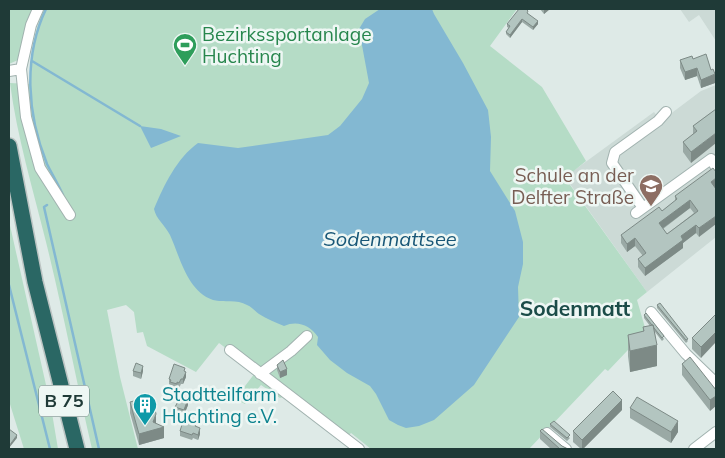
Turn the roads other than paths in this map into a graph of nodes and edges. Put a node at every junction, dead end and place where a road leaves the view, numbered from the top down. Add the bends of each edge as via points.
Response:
1 (38, 9) edge
2 (21, 70) junction
3 (9, 71) edge
4 (666, 112) dead end
5 (9, 146) edge
6 (716, 167) edge
7 (9, 194) edge
8 (70, 215) dead end
9 (651, 312) dead end
10 (308, 336) dead end
11 (230, 350) dead end
12 (260, 374) junction
13 (716, 383) edge
14 (716, 432) edge
15 (547, 433) edge
16 (68, 449) edge
17 (77, 449) edge
18 (359, 449) edge
19 (566, 449) edge
20 (694, 449) edge

1 - 2 street
2 - 3 street
2 - 8 street via 30,134 40,168
4 - 6 street via 616,152 612,163 640,211 711,159
5 - 17 highway, B 75 via 52,353
7 - 16 highway, B 75 via 34,318
9 - 13 street via 686,354
10 - 12 street
11 - 12 street
12 - 18 street
14 - 20 street
15 - 19 street

